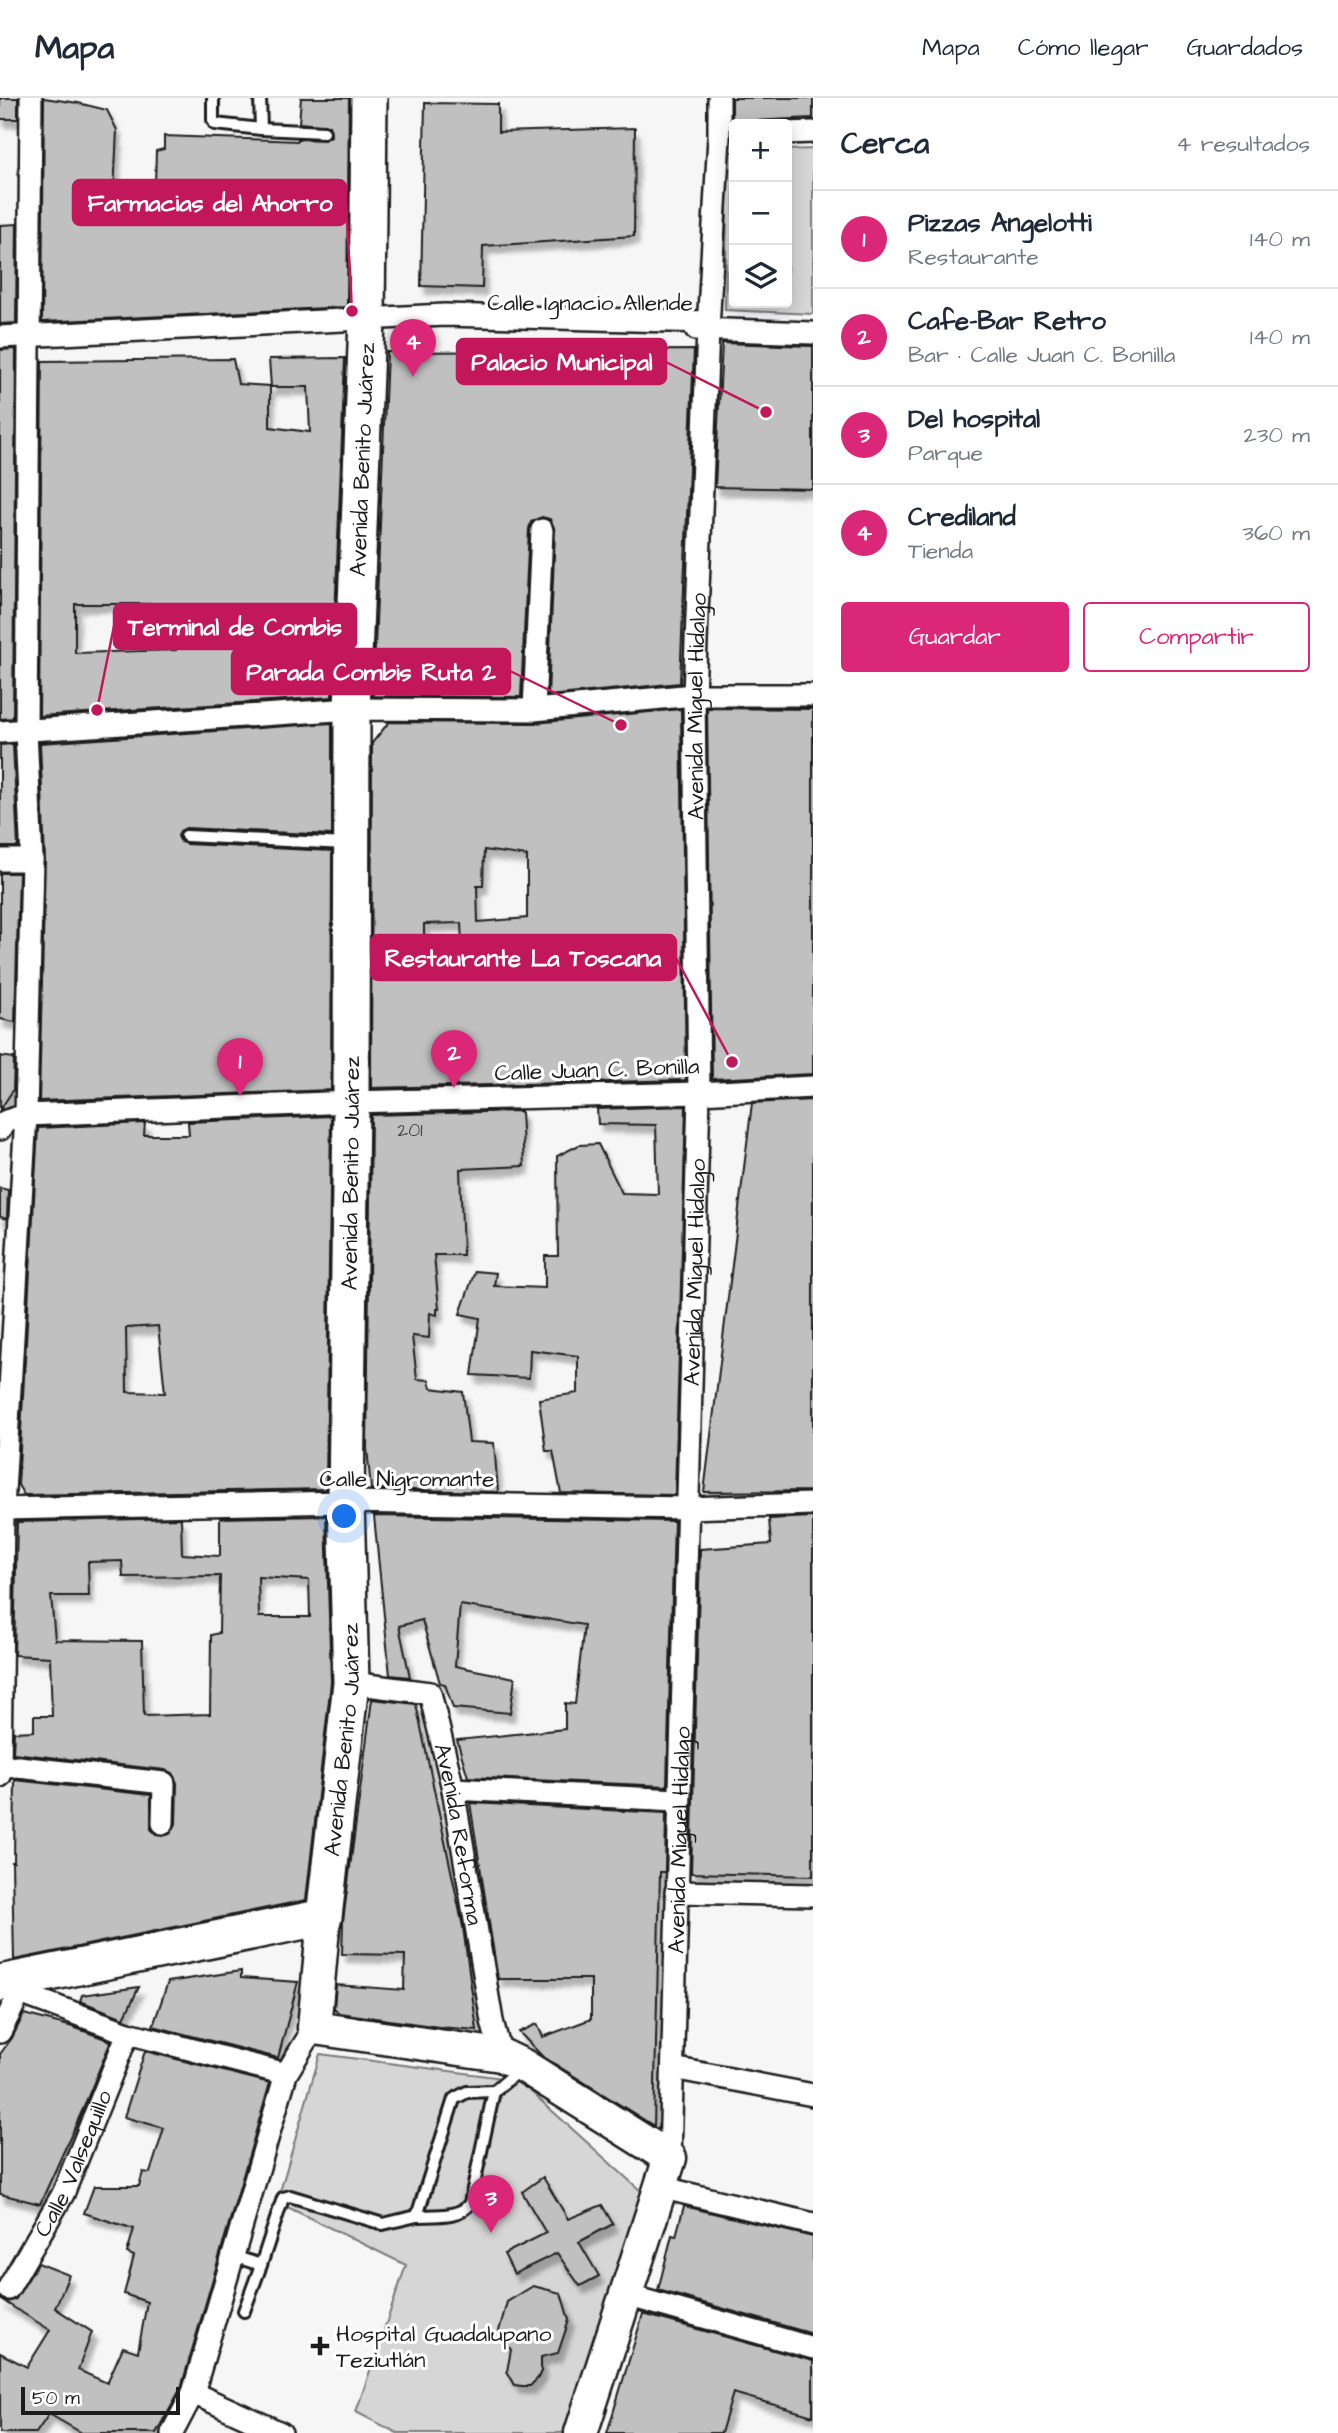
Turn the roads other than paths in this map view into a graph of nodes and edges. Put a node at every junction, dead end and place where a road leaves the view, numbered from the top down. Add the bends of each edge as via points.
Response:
1 (31, 98) edge
2 (213, 98) edge
3 (260, 98) edge
4 (369, 98) edge
5 (719, 98) edge
6 (261, 130) junction
7 (324, 132) dead end
8 (813, 132) edge
9 (792, 133) edge
10 (727, 136) edge
11 (367, 323) junction
12 (708, 325) junction
13 (813, 333) edge
14 (29, 336) junction
15 (0, 337) edge
16 (542, 530) dead end
17 (694, 695) junction
18 (813, 695) edge
19 (352, 709) junction
20 (534, 710) junction
21 (26, 731) junction
22 (0, 732) edge
23 (186, 836) dead end
24 (352, 844) junction
25 (0, 860) edge
26 (32, 860) junction
27 (813, 1087) edge
28 (699, 1093) junction
29 (351, 1102) junction
30 (11, 1122) edge
31 (346, 1502) junction
32 (813, 1504) edge
33 (687, 1507) junction
34 (2, 1509) edge
35 (351, 1683) junction
36 (0, 1765) edge
37 (0, 1776) edge
38 (453, 1789) junction
39 (678, 1800) junction
40 (163, 1823) dead end
41 (676, 1892) junction
42 (813, 1895) edge
43 (324, 1916) junction
44 (12, 1985) edge
45 (314, 2028) junction
46 (0, 2032) edge
47 (128, 2033) junction
48 (512, 2060) junction
49 (674, 2062) junction
50 (286, 2074) junction
51 (813, 2083) edge
52 (494, 2091) junction
53 (813, 2095) edge
54 (665, 2173) junction
55 (417, 2216) junction
56 (813, 2224) edge
57 (233, 2256) junction
58 (261, 2265) junction
59 (8, 2289) dead end
60 (626, 2295) junction
61 (244, 2311) dead end
62 (813, 2348) edge
63 (193, 2393) junction
64 (172, 2433) edge
65 (281, 2433) edge
66 (581, 2433) edge

1 - 14 street
2 - 6 lane via 215,124
3 - 6 lane
4 - 11 main road, Avenida Benito Juárez
5 - 10 street, Avenida Miguel Hidalgo
6 - 7 lane
8 - 9 street
10 - 12 street, Avenida Miguel Hidalgo
11 - 12 street, Calle Ignacio Allende via 445,315
11 - 14 street
11 - 19 main road, Avenida Benito Juárez
12 - 13 street, Calle Ignacio Allende
12 - 17 street, Avenida Miguel Hidalgo
14 - 15 street
14 - 21 street
16 - 20 street
17 - 18 street
17 - 20 street
17 - 28 street, Avenida Miguel Hidalgo
19 - 20 street
19 - 21 street
19 - 24 main road, Avenida Benito Juárez
21 - 22 street
21 - 26 street
23 - 24 lane
24 - 29 main road, Avenida Benito Juárez
25 - 26 street
26 - 30 street
27 - 28 street, Calle Juan C. Bonilla
28 - 29 street, Calle Juan C. Bonilla
28 - 33 street, Avenida Miguel Hidalgo
29 - 30 street, Calle Juan C. Bonilla
29 - 31 main road, Avenida Benito Juárez
30 - 34 street
31 - 33 street, Calle Nigromante
31 - 34 street, Calle Nigromante
31 - 35 main road, Avenida Benito Juárez
32 - 33 street, Calle Nigromante
33 - 39 street, Avenida Miguel Hidalgo
34 - 36 street
35 - 38 street, Avenida Reforma via 430,1693
35 - 43 main road, Avenida Benito Juárez
36 - 37 street
36 - 40 street via 163,1783
38 - 39 street
38 - 48 street, Avenida Reforma via 492,2021
39 - 41 street, Avenida Miguel Hidalgo
41 - 42 street
41 - 49 street, Avenida Miguel Hidalgo
43 - 44 main road
43 - 45 main road
44 - 46 street
44 - 47 street
45 - 48 main road
45 - 50 street
47 - 50 street
47 - 59 street, Calle Valsequillo via 63,2194
48 - 52 lane
48 - 54 main road
49 - 51 street
49 - 53 street
49 - 54 street, Avenida Miguel Hidalgo
50 - 57 street
52 - 55 lane via 467,2092 454,2099
52 - 55 lane via 470,2203 457,2213
54 - 56 street
54 - 60 main road, Avenida Miguel Hidalgo
55 - 58 lane via 383,2224 286,2197
57 - 58 lane
57 - 63 street
58 - 61 lane
60 - 62 street
60 - 66 main road, Avenida Miguel Hidalgo
63 - 64 street
63 - 65 street

